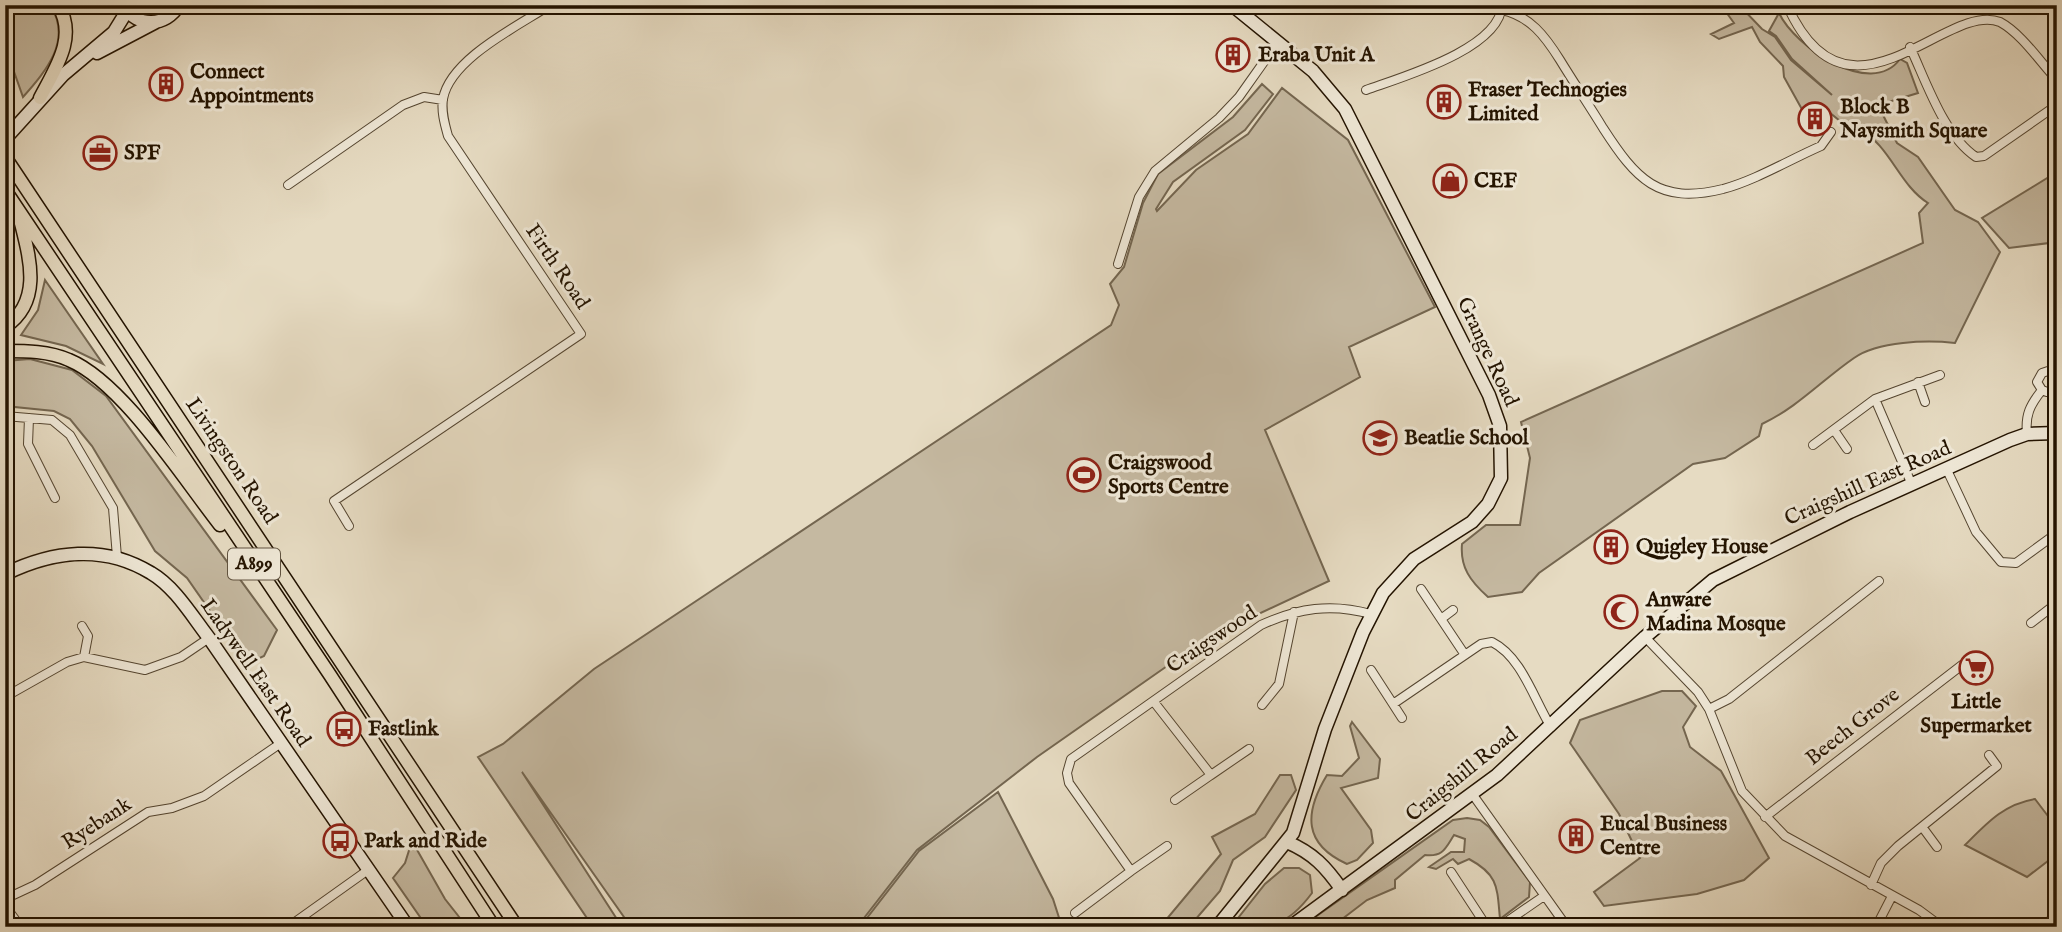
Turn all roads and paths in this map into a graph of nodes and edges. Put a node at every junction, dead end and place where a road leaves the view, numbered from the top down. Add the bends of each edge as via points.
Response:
1 (58, 5) edge
2 (179, 5) edge
3 (550, 5) edge
4 (1232, 5) edge
5 (1787, 5) edge
6 (125, 8) edge
7 (1502, 8) edge
8 (156, 22) junction
9 (1278, 42) junction
10 (1910, 47) junction
11 (79, 62) junction
12 (2057, 80) edge
13 (1366, 90) dead end
14 (40, 98) junction
15 (443, 100) junction
16 (2057, 105) edge
17 (1831, 132) dead end
18 (5, 139) edge
19 (7, 158) edge
20 (288, 185) dead end
21 (5, 190) edge
22 (15, 204) junction
23 (1118, 264) dead end
24 (5, 327) edge
25 (5, 351) edge
26 (1940, 375) dead end
27 (2057, 377) edge
28 (1918, 382) junction
29 (2057, 387) edge
30 (2042, 390) junction
31 (1875, 399) junction
32 (1925, 402) dead end
33 (5, 416) edge
34 (29, 418) junction
35 (1834, 430) junction
36 (2057, 433) edge
37 (2027, 434) junction
38 (1813, 445) dead end
39 (1847, 449) dead end
40 (1947, 470) junction
41 (1913, 485) junction
42 (55, 498) dead end
43 (349, 526) dead end
44 (2057, 533) edge
45 (117, 557) junction
46 (5, 574) edge
47 (1879, 581) dead end
48 (1421, 589) dead end
49 (278, 600) junction
50 (2057, 603) edge
51 (1453, 610) dead end
52 (1294, 612) junction
53 (1371, 614) junction
54 (1441, 619) junction
55 (2031, 622) dead end
56 (82, 626) dead end
57 (1645, 636) junction
58 (209, 638) junction
59 (1465, 655) junction
60 (84, 657) junction
61 (1962, 665) dead end
62 (1371, 670) dead end
63 (5, 697) edge
64 (1154, 702) junction
65 (1393, 704) junction
66 (1262, 705) dead end
67 (1709, 709) junction
68 (1402, 718) dead end
69 (1551, 727) junction
70 (281, 743) junction
71 (1249, 749) dead end
72 (1989, 755) dead end
73 (1211, 775) junction
74 (1473, 795) junction
75 (1175, 800) dead end
76 (1765, 817) junction
77 (1923, 828) junction
78 (1287, 842) junction
79 (1167, 846) dead end
80 (1937, 847) dead end
81 (368, 870) junction
82 (1131, 871) junction
83 (1451, 872) dead end
84 (1871, 885) junction
85 (1342, 890) junction
86 (1544, 896) junction
87 (1892, 896) junction
88 (5, 899) edge
89 (500, 901) junction
90 (5, 906) edge
91 (1075, 913) dead end
92 (2057, 915) edge
93 (17, 922) dead end
94 (1501, 926) edge
95 (288, 927) edge
96 (408, 927) edge
97 (494, 927) edge
98 (517, 927) edge
99 (523, 927) edge
100 (1217, 927) edge
101 (1290, 927) edge
102 (1487, 927) edge
103 (1567, 927) edge
104 (1876, 927) edge
105 (1942, 927) edge
106 (2042, 927) edge

1 - 14 main road via 65,21 66,43
2 - 8 street via 172,15
3 - 15 street via 468,61 456,72
4 - 9 street, Grange Road
5 - 10 street via 1805,34 1837,60 1862,65
6 - 8 street via 139,20
6 - 11 street via 114,32
7 - 13 street via 1486,35 1471,48
7 - 17 street via 1533,25 1622,157 1638,177 1661,190 1693,194 1725,188 1821,146
8 - 11 street
9 - 23 street via 1219,118 1155,171 1139,197
9 - 53 street, Grange Road via 1313,71 1345,109 1489,395 1500,426 1501,478 1488,504 1472,522 1398,574
10 - 12 street via 1964,23 1999,21
10 - 16 street via 1939,111 1976,157
11 - 14 street
14 - 18 street
15 - 20 street via 424,97 403,105
15 - 43 street, Firth Road via 448,136 581,334 334,501
19 - 89 main road, Livingston Road / A899
21 - 22 main road, Livingston Road / A899
22 - 24 main road via 30,260 30,289 24,308
22 - 49 main road, Livingston Road / A899
25 - 49 main road via 68,359 112,390
26 - 28 street
27 - 30 street via 2052,372 2042,373 2037,382
28 - 31 street
28 - 32 street
29 - 30 street
30 - 37 street via 2025,418
31 - 35 street
31 - 41 street
33 - 34 street
34 - 42 street via 27,444
34 - 45 street via 62,426 97,476 116,520
35 - 38 street
35 - 39 street
36 - 37 street, Craigshill East Road
37 - 40 street, Craigshill East Road
40 - 41 street, Craigshill East Road
40 - 44 street via 1976,532 2001,562 2016,563
41 - 57 street, Craigshill East Road via 1713,580
45 - 46 street, Ladywell East Road via 53,556
45 - 58 street, Ladywell East Road via 152,573
47 - 67 street via 1729,699
48 - 54 street
49 - 97 main road, Livingston Road / A899
50 - 55 street
51 - 54 street
52 - 53 street, Craigswood via 1348,607
52 - 64 street, Craigswood via 1252,631
52 - 66 street, Craigswood via 1279,684
53 - 78 street, Grange Road
54 - 59 street
56 - 60 street via 88,636
57 - 67 street via 1685,676
57 - 69 street, Craigshill Road
58 - 60 street via 181,657 145,670
58 - 70 street, Ladywell East Road
59 - 65 street
59 - 69 street via 1481,644 1501,646
60 - 63 street
61 - 76 street, Beech Grove
62 - 65 street
64 - 73 street
64 - 82 street, Craigswood via 1071,759 1067,773 1069,783
65 - 68 street
67 - 76 street via 1742,791
69 - 74 street, Craigshill Road
70 - 81 street, Ladywell East Road
70 - 88 street, Ryebank via 204,796 148,812 35,885
71 - 73 street
72 - 77 street via 1997,766
73 - 75 street
74 - 85 street, Craigshill Road
74 - 86 street
76 - 84 street via 1785,836
77 - 80 street
77 - 84 street via 1881,863
78 - 85 street via 1324,864
78 - 100 street, Grange Road
79 - 82 street
81 - 95 street
81 - 96 street, Ladywell East Road
82 - 91 street
83 - 102 street
84 - 87 street
85 - 101 street, Craigshill Road
86 - 94 street
86 - 103 street
87 - 104 street
87 - 105 street
89 - 98 main road, Livingston Road / A899
89 - 99 main road, A899
90 - 93 street
92 - 106 street

